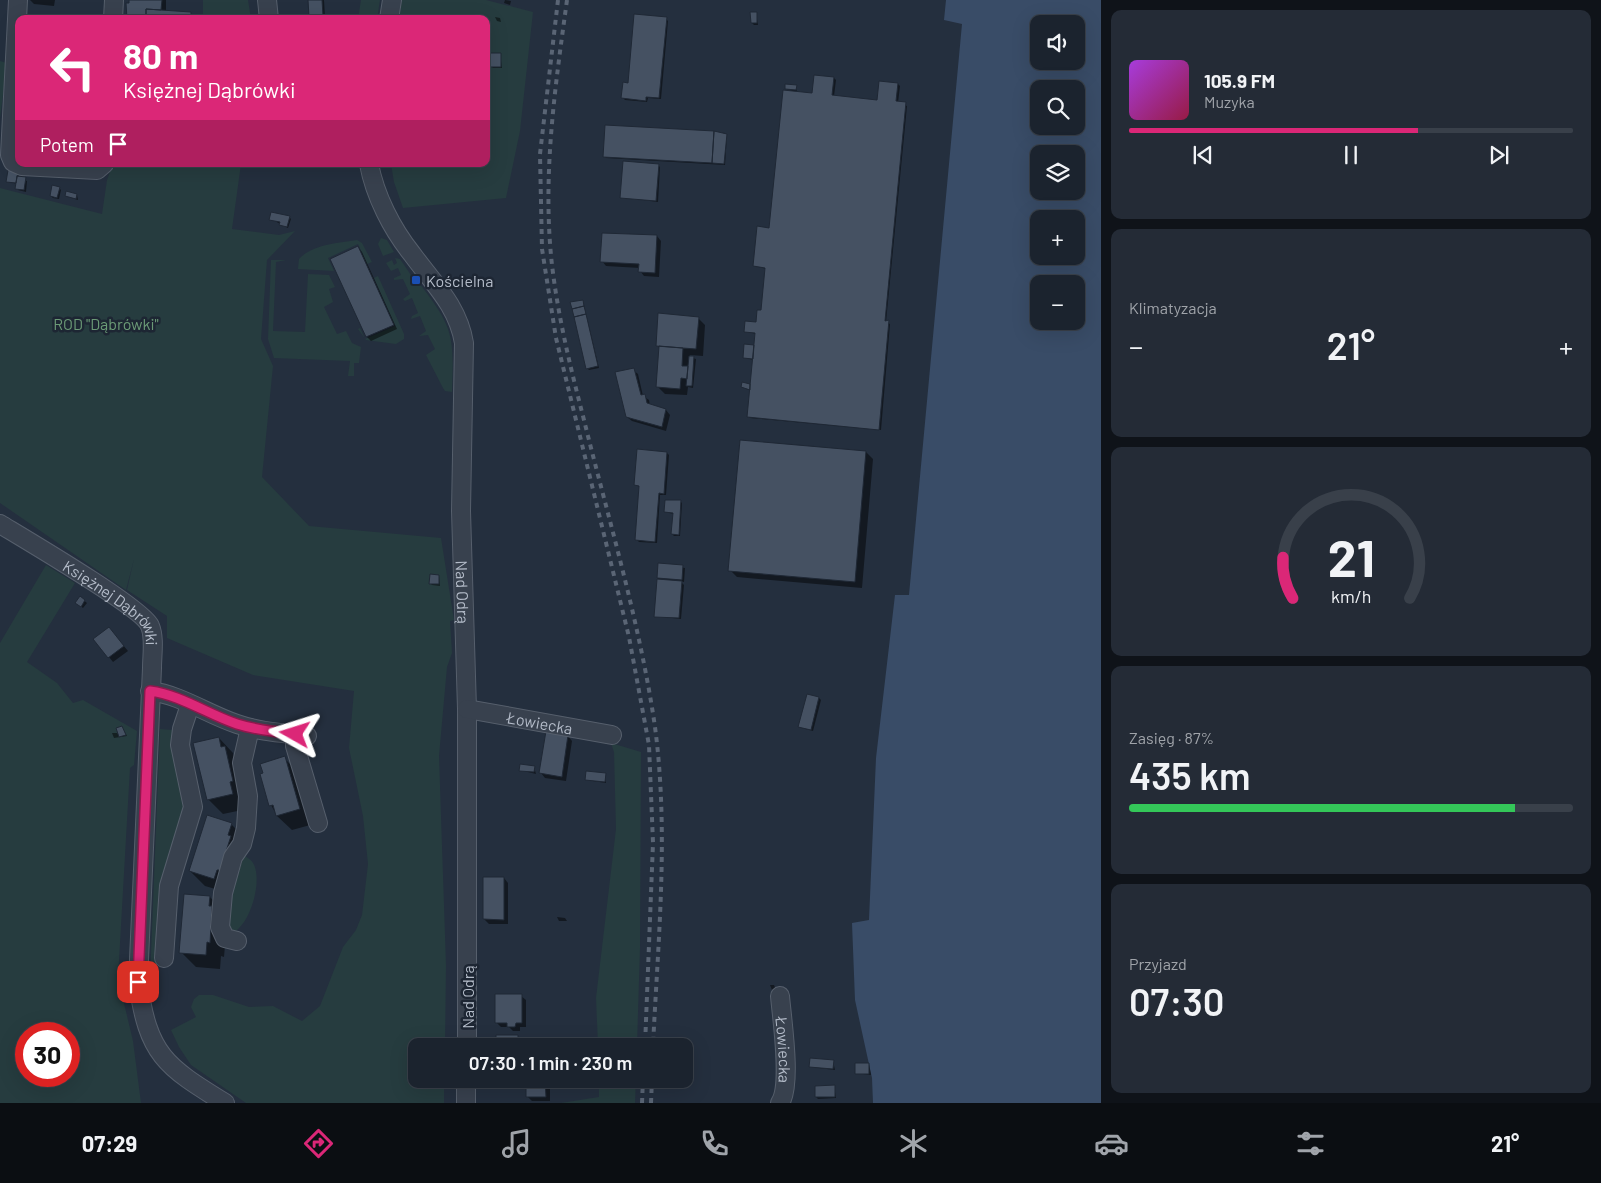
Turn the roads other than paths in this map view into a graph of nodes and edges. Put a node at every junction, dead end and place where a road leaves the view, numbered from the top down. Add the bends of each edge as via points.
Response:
1 (18, 0) edge
2 (114, 0) edge
3 (267, 0) edge
4 (392, 0) edge
5 (17, 15) edge
6 (114, 15) edge
7 (269, 15) edge
8 (390, 15) edge
9 (15, 58) edge
10 (15, 163) edge
11 (41, 167) edge
12 (101, 167) edge
13 (370, 170) edge
14 (0, 524) edge
15 (150, 691) junction
16 (190, 705) junction
17 (467, 709) junction
18 (250, 728) junction
19 (612, 735) dead end
20 (318, 823) dead end
21 (237, 941) dead end
22 (164, 958) dead end
23 (780, 996) dead end
24 (467, 1038) edge
25 (466, 1088) edge
26 (225, 1103) edge
27 (466, 1103) edge
28 (780, 1103) edge

1 - 5 street
2 - 6 street
3 - 7 street
4 - 8 street
9 - 10 street via 10,155
11 - 12 street via 97,170
13 - 17 street, Nad Odrą via 379,198 398,234 450,302 463,336 461,511
14 - 15 street, Księżnej Dąbrówki via 144,617 152,636
15 - 16 street via 170,694
15 - 26 street, Księżnej Dąbrówki via 138,982 141,1005 155,1047 168,1064
16 - 18 street
16 - 22 street via 180,745 193,807 169,886
17 - 19 street, Łowiecka
17 - 24 street, Nad Odrą
18 - 20 street via 301,735 295,746
18 - 21 street via 242,763 248,796 246,828 223,893 220,927 225,938
23 - 28 street, Łowiecka via 785,1085
25 - 27 street

